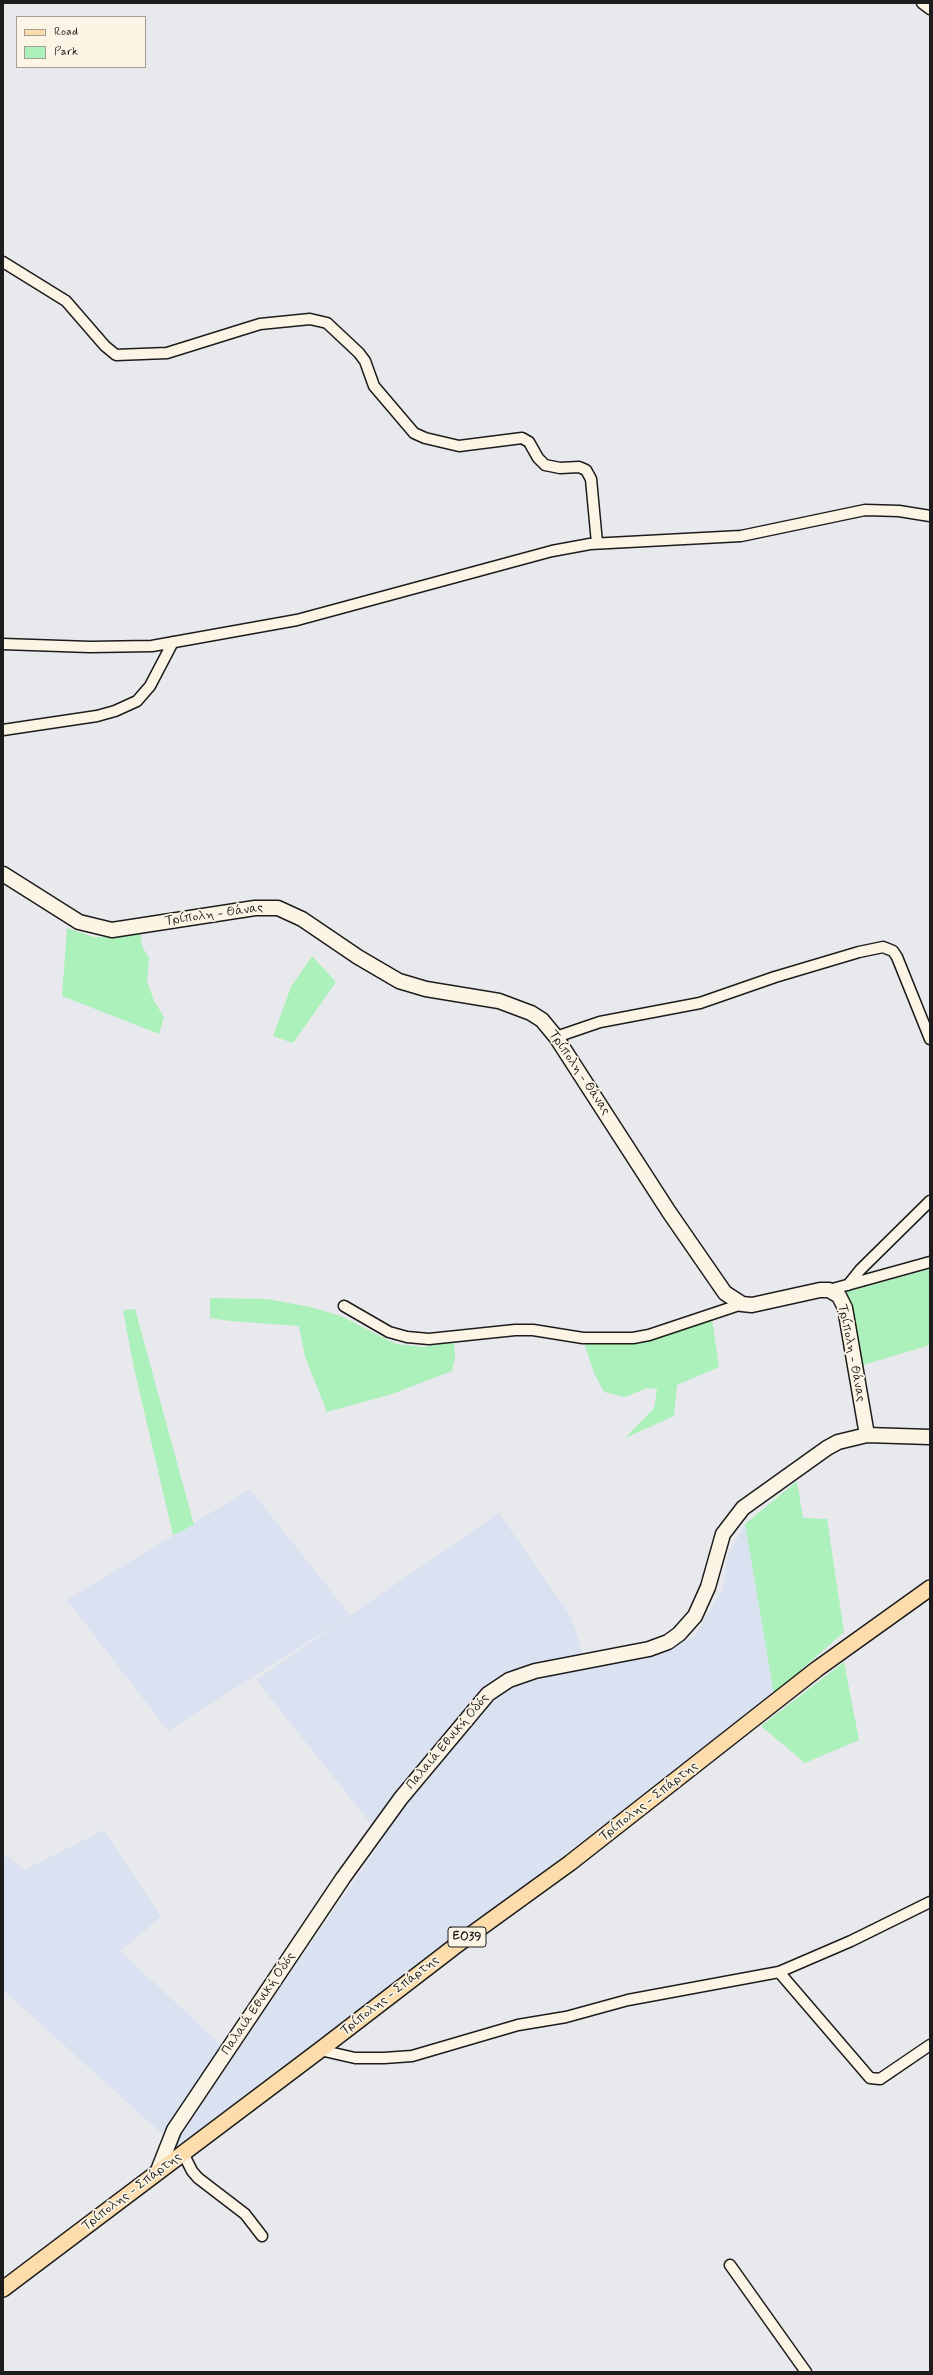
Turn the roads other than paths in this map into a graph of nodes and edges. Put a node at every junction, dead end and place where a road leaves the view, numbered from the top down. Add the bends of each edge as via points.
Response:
1 (922, 3) edge
2 (930, 9) edge
3 (3, 262) edge
4 (930, 516) edge
5 (597, 543) junction
6 (173, 642) junction
7 (3, 644) edge
8 (3, 730) edge
9 (3, 874) edge
10 (556, 1037) junction
11 (930, 1039) edge
12 (930, 1201) edge
13 (930, 1262) edge
14 (848, 1285) junction
15 (828, 1290) junction
16 (742, 1304) junction
17 (344, 1306) dead end
18 (867, 1435) junction
19 (930, 1438) edge
20 (930, 1588) edge
21 (930, 1902) edge
22 (779, 1972) junction
23 (930, 2045) edge
24 (320, 2050) junction
25 (183, 2153) junction
26 (156, 2173) junction
27 (262, 2236) dead end
28 (730, 2265) dead end
29 (3, 2289) edge
30 (806, 2372) edge

1 - 2 street
3 - 5 street via 66,301 116,355 167,353 260,324 310,319 327,323 359,353 365,361 370,380 414,433 459,446 523,438 531,444 538,458 545,464 560,468 580,467 586,470 591,479
4 - 5 street via 899,511 865,510 741,536
5 - 6 street via 552,551 297,620
6 - 7 street via 152,646 90,648
6 - 8 street via 150,686 137,701 97,716
9 - 10 main road, Τρίπολη - Θάνας via 79,922 112,930 255,908 278,908 302,919 399,981 426,989 512,1005 537,1016
10 - 11 street via 600,1022 700,1003 775,977 883,947 893,951 897,957
10 - 16 main road, Τρίπολη - Θάνας via 714,1278 725,1293
12 - 14 street
13 - 14 street
14 - 15 street
15 - 16 main road, Τρίπολη - Θάνας via 752,1305
15 - 18 main road, Τρίπολη - Θάνας via 839,1296 845,1308
16 - 17 street via 633,1338 583,1338 534,1330 429,1339 407,1337 389,1332
18 - 19 main road, Παλαιά Εθνική Οδός
18 - 26 main road, Παλαιά Εθνική Οδός via 838,1442 827,1448 761,1494 735,1516 717,1548 703,1601 695,1616 668,1642 649,1649 529,1673 508,1680 488,1694 401,1798 343,1878 174,2130
20 - 24 main road, Τρίπολης - Σπάρτης / ΕΟ39 via 817,1670 570,1863 454,1947
21 - 22 street via 851,1941
22 - 23 street via 870,2078 880,2079
22 - 24 street via 628,2000 566,2017 518,2025 412,2056 355,2058
24 - 25 main road, Τρίπολης - Σπάρτης / ΕΟ39
25 - 26 main road, Τρίπολης - Σπάρτης / ΕΟ39
25 - 27 street via 198,2178 245,2214
26 - 29 main road, Τρίπολης - Σπάρτης / ΕΟ39
28 - 30 street

